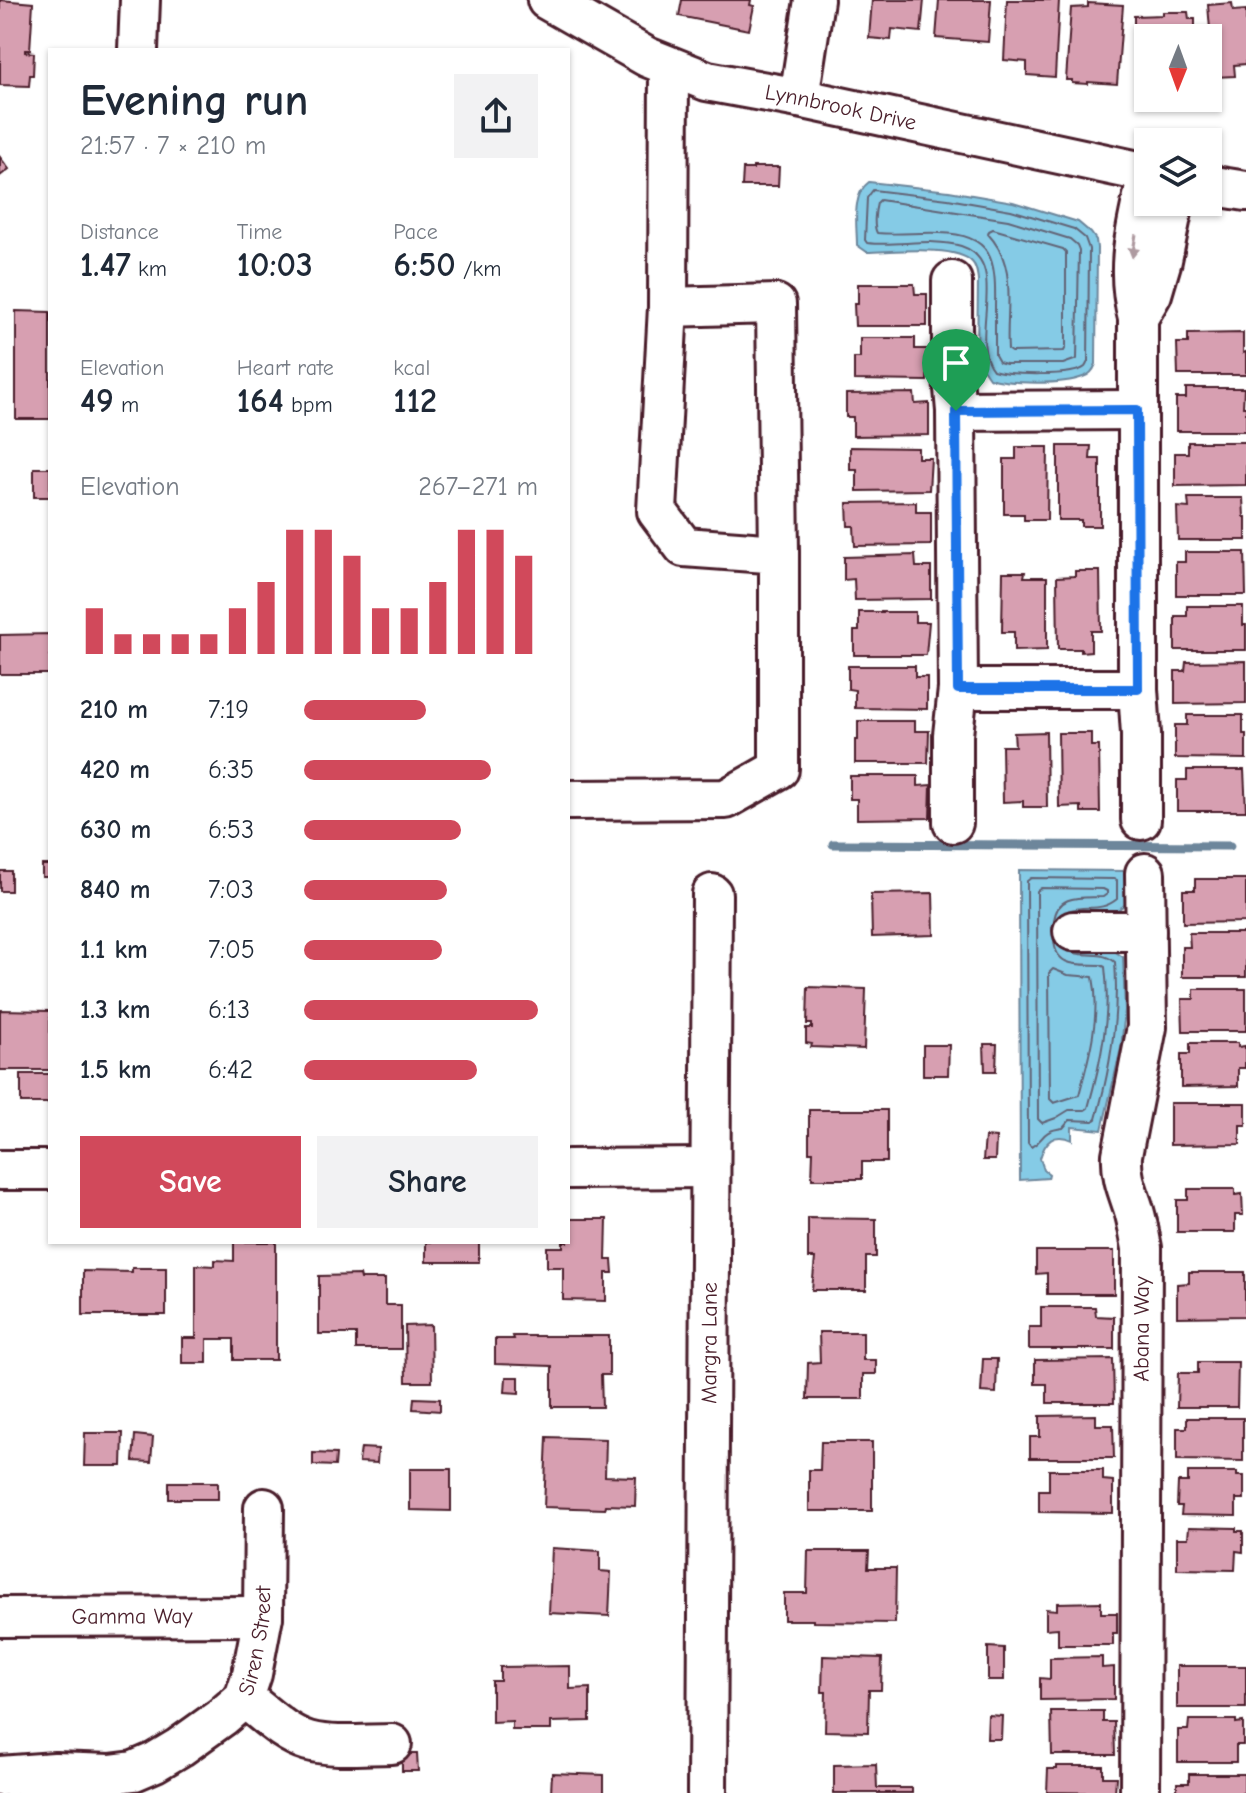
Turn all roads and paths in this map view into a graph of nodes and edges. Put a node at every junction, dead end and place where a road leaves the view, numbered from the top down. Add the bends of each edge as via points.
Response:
1 (140, 0) edge
2 (547, 0) edge
3 (814, 0) edge
4 (138, 48) edge
5 (669, 67) junction
6 (799, 98) junction
7 (1134, 171) edge
8 (1222, 187) edge
9 (1246, 191) edge
10 (1139, 216) edge
11 (1171, 216) edge
12 (952, 281) dead end
13 (668, 307) junction
14 (1138, 318) junction
15 (1137, 410) junction
16 (956, 411) junction
17 (779, 554) junction
18 (958, 689) junction
19 (1138, 689) junction
20 (570, 800) edge
21 (1141, 820) dead end
22 (953, 823) dead end
23 (1145, 873) dead end
24 (712, 894) dead end
25 (1073, 931) dead end
26 (1146, 931) junction
27 (709, 1168) junction
28 (570, 1169) edge
29 (0, 1170) edge
30 (48, 1170) edge
31 (264, 1508) dead end
32 (263, 1616) junction
33 (0, 1617) edge
34 (244, 1698) junction
35 (392, 1744) dead end
36 (0, 1776) edge
37 (707, 1793) edge
38 (1140, 1793) edge

1 - 4 street
2 - 5 street, Lynnbrook Drive
3 - 6 street
5 - 6 street, Lynnbrook Drive via 707,81
5 - 13 street
6 - 7 street, Lynnbrook Drive
8 - 9 street
10 -> 14 street via 1131,273
11 - 14 street via 1152,294
12 - 16 street
13 - 17 street via 657,511 684,547
13 - 17 street via 776,304
14 - 15 street
15 - 16 street
15 - 19 street
16 - 18 street
17 - 20 street via 779,769 726,799
18 - 19 street
18 - 22 street
19 - 21 street
23 - 26 street, Abana Way
24 - 27 street, Margra Lane
25 - 26 street
26 - 38 street, Abana Way via 1145,1048 1121,1170 1142,1248
27 - 28 street
27 - 37 street, Margra Lane
29 - 30 street
31 - 32 street, Siren Street
32 - 33 street, Gamma Way
32 - 34 street, Siren Street
34 - 35 street via 307,1741
34 - 36 street, Siren Street via 180,1747 134,1771

